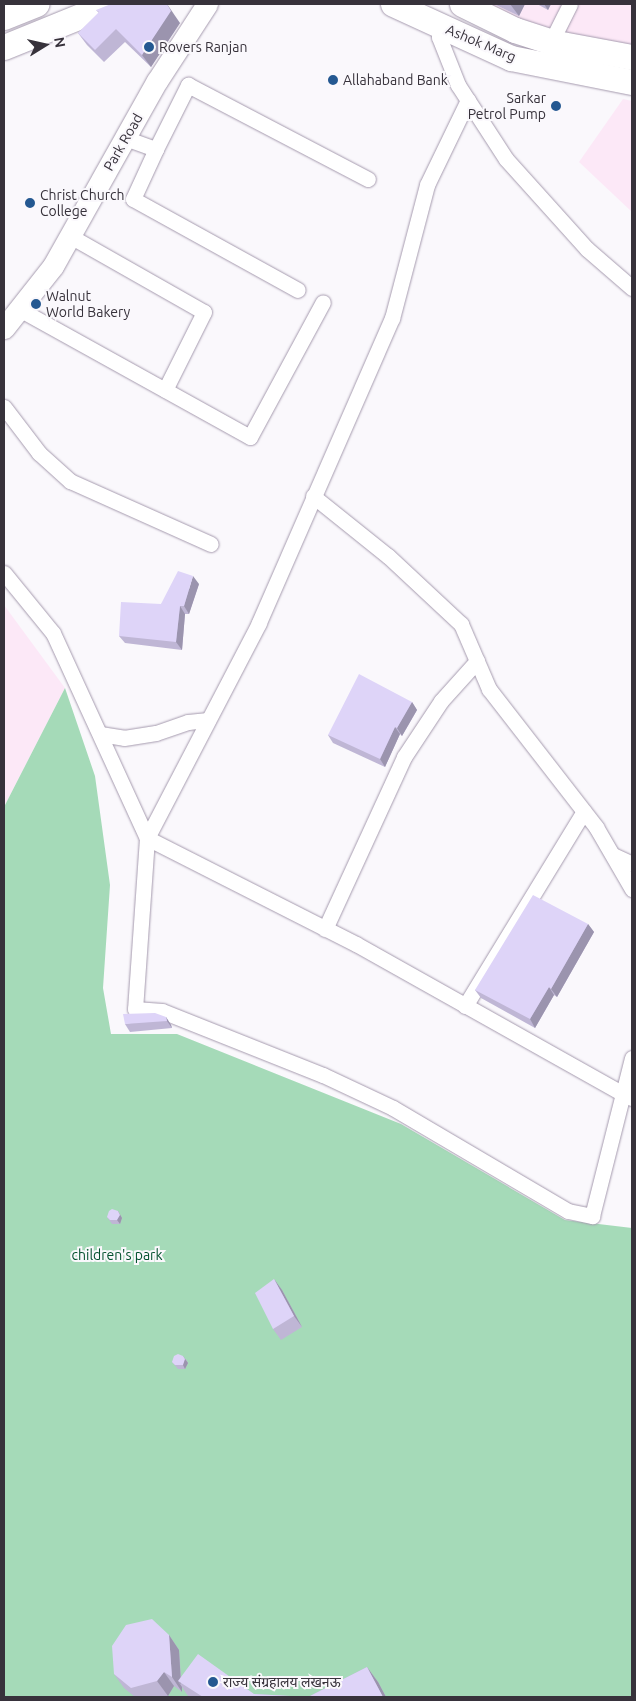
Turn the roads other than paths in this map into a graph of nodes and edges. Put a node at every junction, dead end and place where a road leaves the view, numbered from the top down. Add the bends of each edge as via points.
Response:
1 (36, 4) edge
2 (110, 4) edge
3 (207, 4) edge
4 (393, 4) edge
5 (462, 4) edge
6 (570, 4) edge
7 (4, 17) edge
8 (439, 24) junction
9 (551, 42) junction
10 (4, 47) edge
11 (632, 57) edge
12 (632, 82) edge
13 (468, 100) junction
14 (125, 138) junction
15 (156, 149) junction
16 (368, 179) dead end
17 (70, 236) junction
18 (632, 288) edge
19 (298, 290) dead end
20 (323, 302) dead end
21 (19, 309) junction
22 (4, 328) edge
23 (165, 390) junction
24 (4, 407) edge
25 (313, 496) junction
26 (211, 544) dead end
27 (4, 573) edge
28 (477, 661) junction
29 (208, 720) junction
30 (100, 734) junction
31 (584, 810) junction
32 (147, 838) junction
33 (613, 855) junction
34 (632, 864) edge
35 (632, 889) edge
36 (326, 929) junction
37 (465, 1006) junction
38 (632, 1058) edge
39 (627, 1096) edge

1 - 7 main road
2 - 10 main road
3 - 14 street, Park Road
4 - 8 main road, Ashok Marg
5 - 9 main road, Ashok Marg via 515,30
6 - 9 street
8 - 12 main road, Ashok Marg via 511,58
8 - 13 street via 439,37 458,85
9 - 11 main road, Ashok Marg
13 - 18 street via 506,159 587,249
13 - 25 street via 428,185 392,318
14 - 15 street
14 - 17 street, Park Road
15 - 16 street via 188,85
15 - 19 street via 133,199
17 - 21 street, Park Road via 54,266
17 - 23 street via 204,312
20 - 23 street via 250,437
21 - 22 street, Park Road
21 - 23 street
24 - 26 street via 39,452 70,481
25 - 28 street via 388,556 461,624
25 - 29 street via 258,623
27 - 30 street via 53,633
28 - 31 street via 489,689
28 - 36 street via 441,701 404,758
29 - 30 street via 124,738
29 - 32 street
30 - 32 street
31 - 33 street
31 - 37 street
32 - 36 street
32 - 39 street via 135,1009 162,1011 324,1075 393,1108 568,1211 592,1216
33 - 34 street
33 - 35 street
36 - 37 street
37 - 39 street
38 - 39 street

